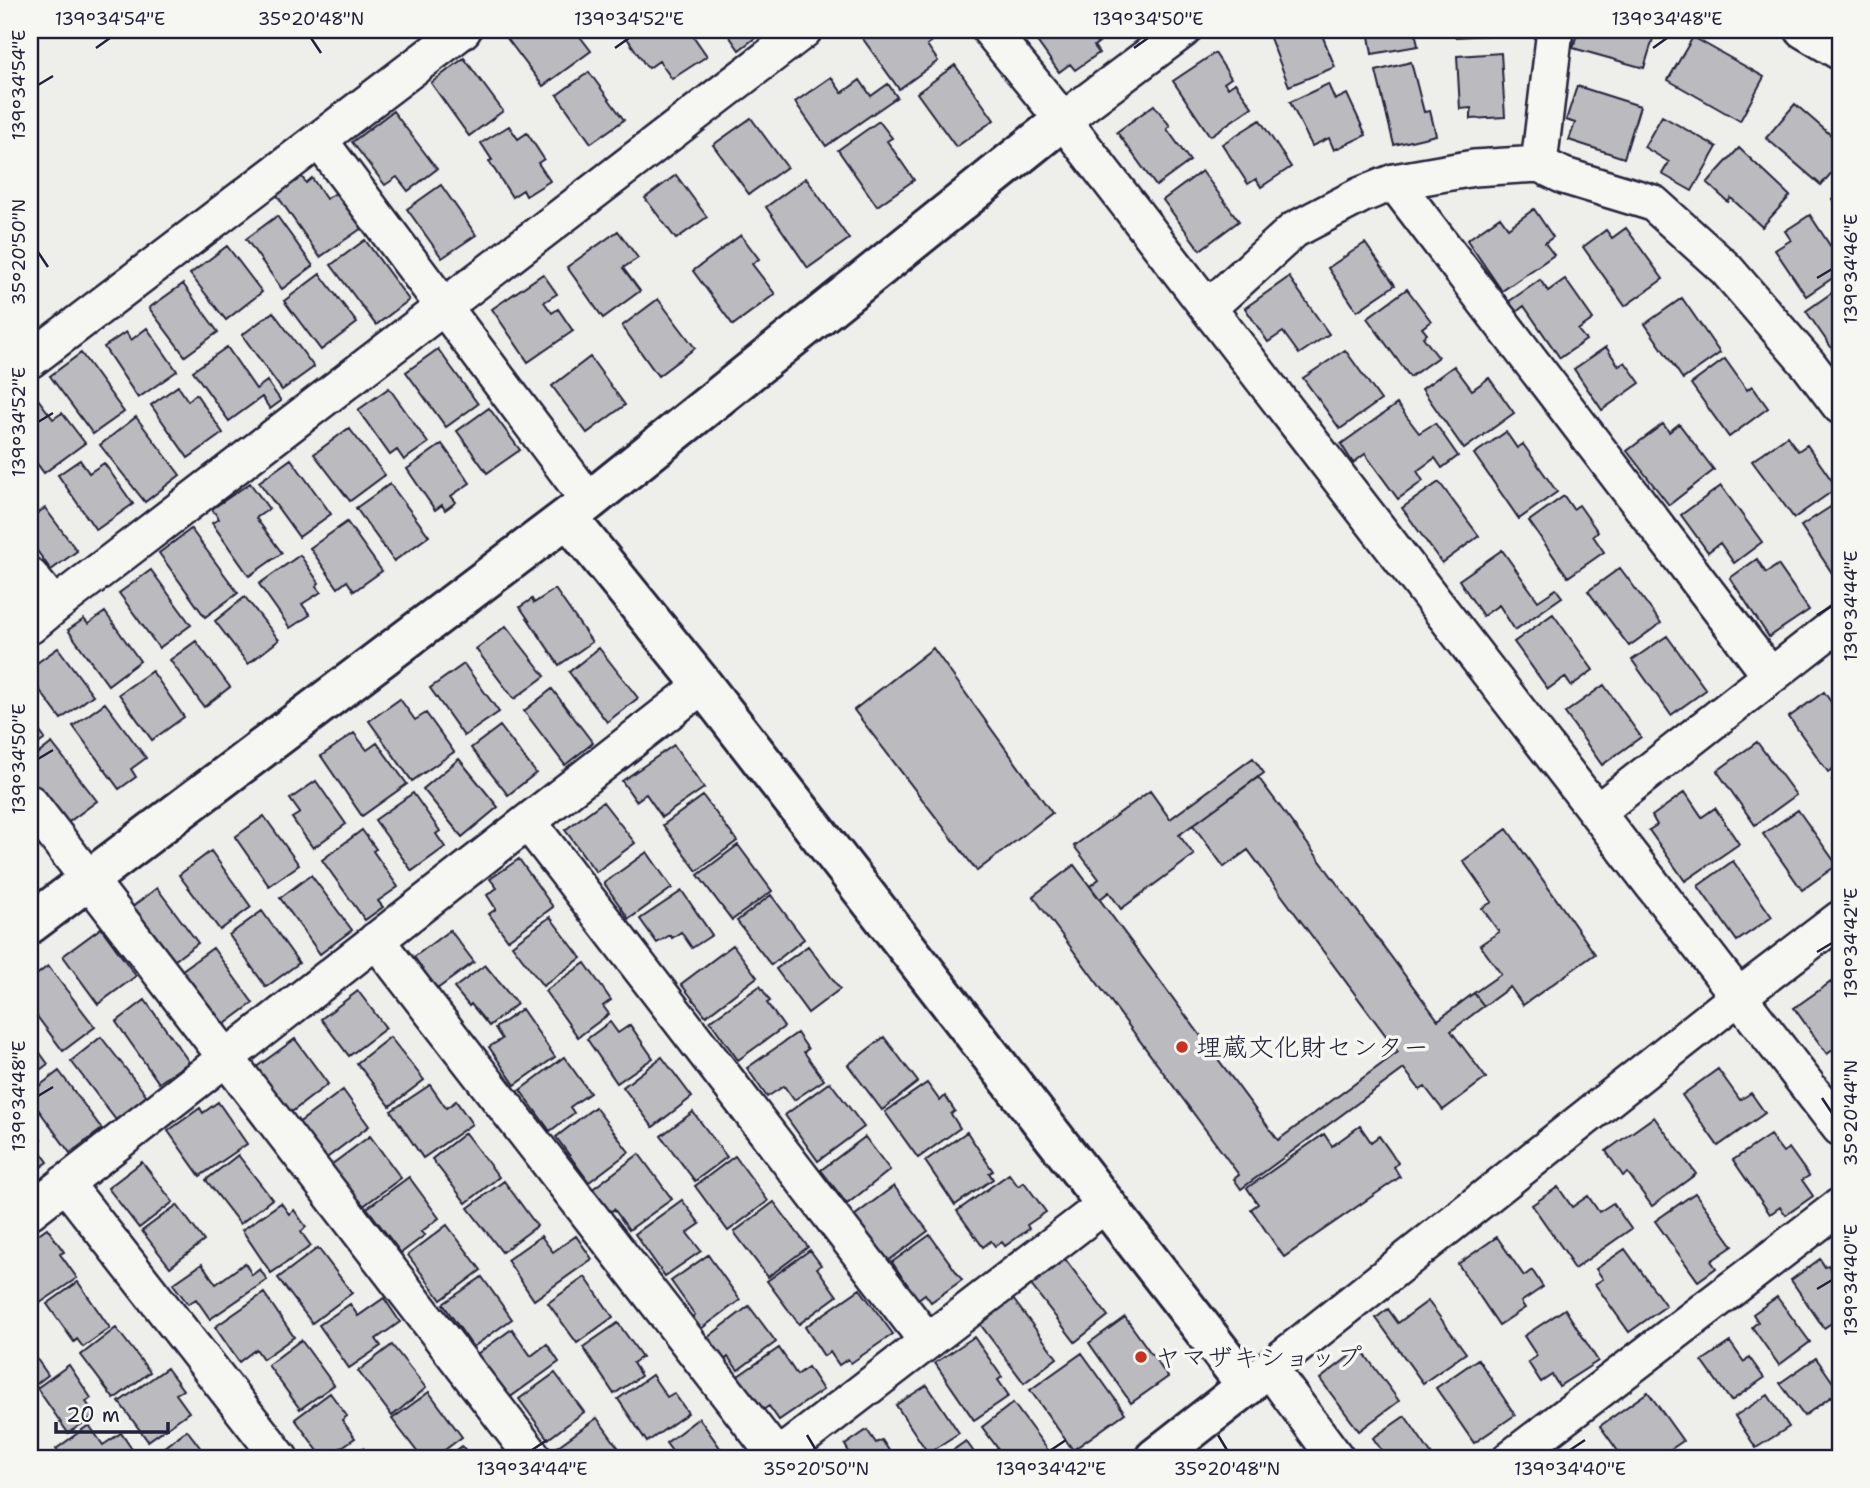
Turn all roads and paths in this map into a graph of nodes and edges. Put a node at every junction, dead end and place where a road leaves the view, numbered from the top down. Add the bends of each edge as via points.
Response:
1 (463, 30) edge
2 (804, 30) edge
3 (990, 30) edge
4 (1183, 30) edge
5 (1555, 30) edge
6 (1803, 30) edge
7 (1840, 52) edge
8 (1063, 120) junction
9 (320, 141) junction
10 (1539, 164) junction
11 (1394, 182) junction
12 (443, 307) junction
13 (1208, 307) junction
14 (30, 360) edge
15 (1840, 406) edge
16 (579, 510) junction
17 (30, 576) edge
18 (42, 616) edge
19 (1840, 622) edge
20 (1770, 675) junction
21 (703, 685) junction
22 (30, 803) edge
23 (1597, 812) junction
24 (528, 822) junction
25 (88, 879) junction
26 (1840, 919) edge
27 (30, 924) edge
28 (376, 940) junction
29 (1739, 996) junction
30 (226, 1058) junction
31 (1840, 1128) edge
32 (65, 1183) junction
33 (1106, 1205) junction
34 (1840, 1206) edge
35 (30, 1211) edge
36 (928, 1342) junction
37 (1258, 1377) junction
38 (280, 1458) edge
39 (534, 1458) edge
40 (776, 1458) edge
41 (1155, 1458) edge
42 (1336, 1458) edge
43 (1511, 1458) edge

1 - 9 street
2 - 12 street
3 - 8 street
4 - 8 street
5 - 10 street
6 - 7 street
8 - 13 street
8 - 16 street
9 - 12 street
9 - 14 street
10 - 11 street via 1474,168
10 - 15 street via 1653,203 1726,269
11 - 13 street via 1294,230
11 - 20 street
12 - 16 street
12 - 18 street
13 - 23 street
16 - 21 street
16 - 25 street
17 - 18 street
19 - 20 street
20 - 23 street
21 - 24 street
21 - 33 street
22 - 25 street
23 - 29 street
24 - 28 street
24 - 36 street
25 - 27 street
25 - 30 street
26 - 29 street
28 - 30 street
28 - 40 street
29 - 31 street
29 - 37 street
30 - 32 street
30 - 39 street
32 - 35 street
32 - 38 street
33 - 36 street
33 - 37 street
34 - 43 street
36 - 40 street
37 - 41 street
37 - 42 street

